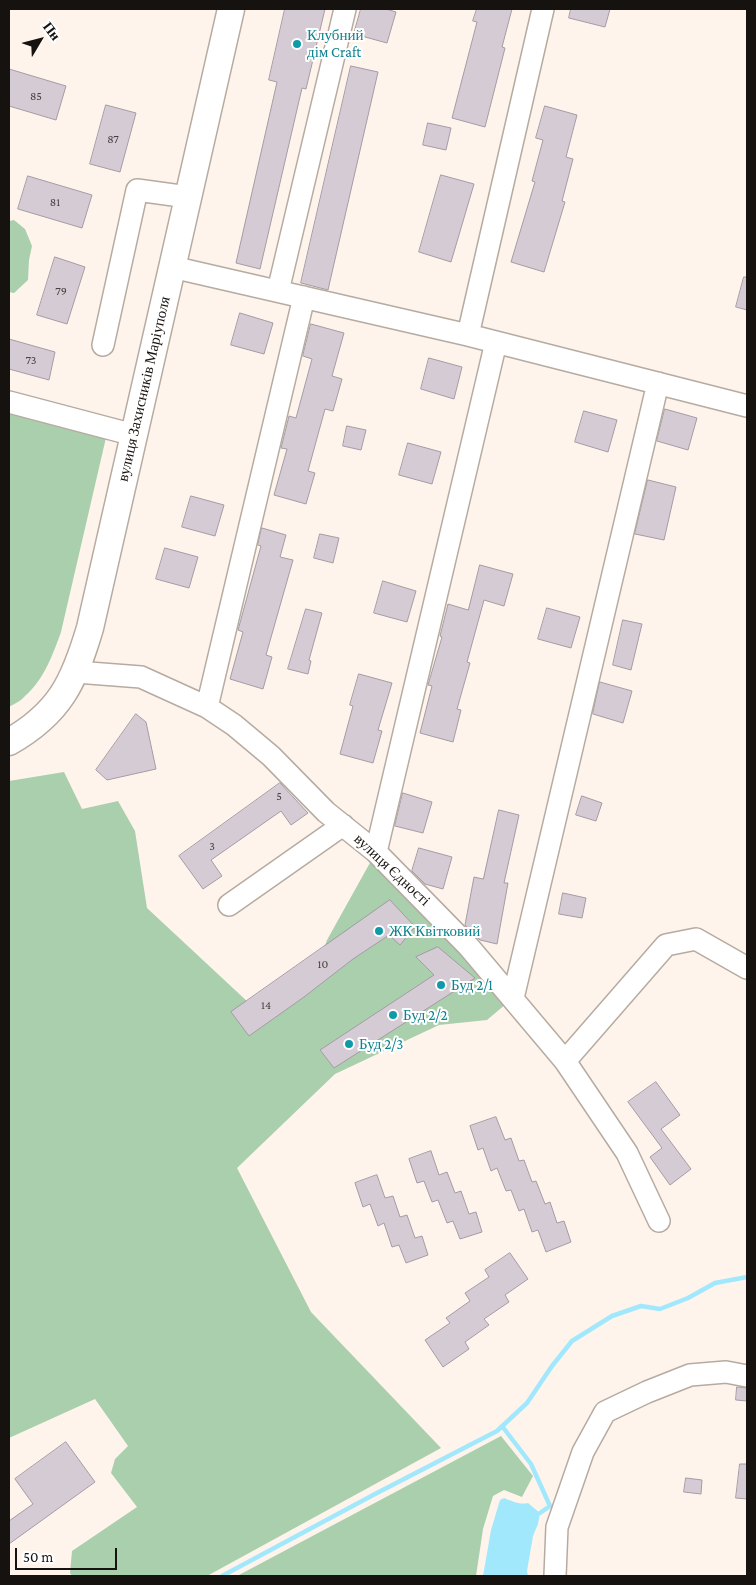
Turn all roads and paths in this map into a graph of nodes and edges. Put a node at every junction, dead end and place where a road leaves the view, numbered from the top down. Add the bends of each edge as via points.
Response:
1 (231, 9) edge
2 (345, 9) edge
3 (543, 9) edge
4 (188, 196) junction
5 (172, 267) junction
6 (278, 292) junction
7 (304, 297) junction
8 (468, 335) junction
9 (496, 342) junction
10 (103, 345) dead end
11 (658, 383) junction
12 (9, 402) edge
13 (747, 406) edge
14 (134, 435) junction
15 (76, 672) junction
16 (207, 707) junction
17 (9, 742) edge
18 (343, 825) junction
19 (376, 852) junction
20 (229, 905) dead end
21 (747, 968) edge
22 (513, 998) junction
23 (565, 1061) junction
24 (659, 1221) dead end
25 (747, 1376) edge
26 (555, 1576) edge

1 - 4 main road, вулиця Захисників Маріуполя
2 - 6 street
3 - 8 street
4 - 5 main road, вулиця Захисників Маріуполя
4 - 10 street via 137,190
5 - 6 street
5 - 14 main road, вулиця Захисників Маріуполя
6 - 7 street
7 - 8 street
7 - 16 street
8 - 9 street
9 - 11 street
9 - 19 street
11 - 13 street
11 - 22 street
12 - 14 street
14 - 15 main road, вулиця Захисників Маріуполя via 90,628
15 - 16 street, вулиця Єдності via 141,677
15 - 17 main road, вулиця Захисників Маріуполя via 63,696 42,719
16 - 18 street, вулиця Єдності via 234,724 271,756
18 - 19 street, вулиця Єдності
18 - 20 street
19 - 22 street, вулиця Єдності via 470,947
21 - 23 street via 696,939 666,945
22 - 23 street, вулиця Єдності
23 - 24 street, вулиця Єдності via 627,1153
25 - 26 street via 726,1372 690,1375 605,1412 583,1452 557,1527

